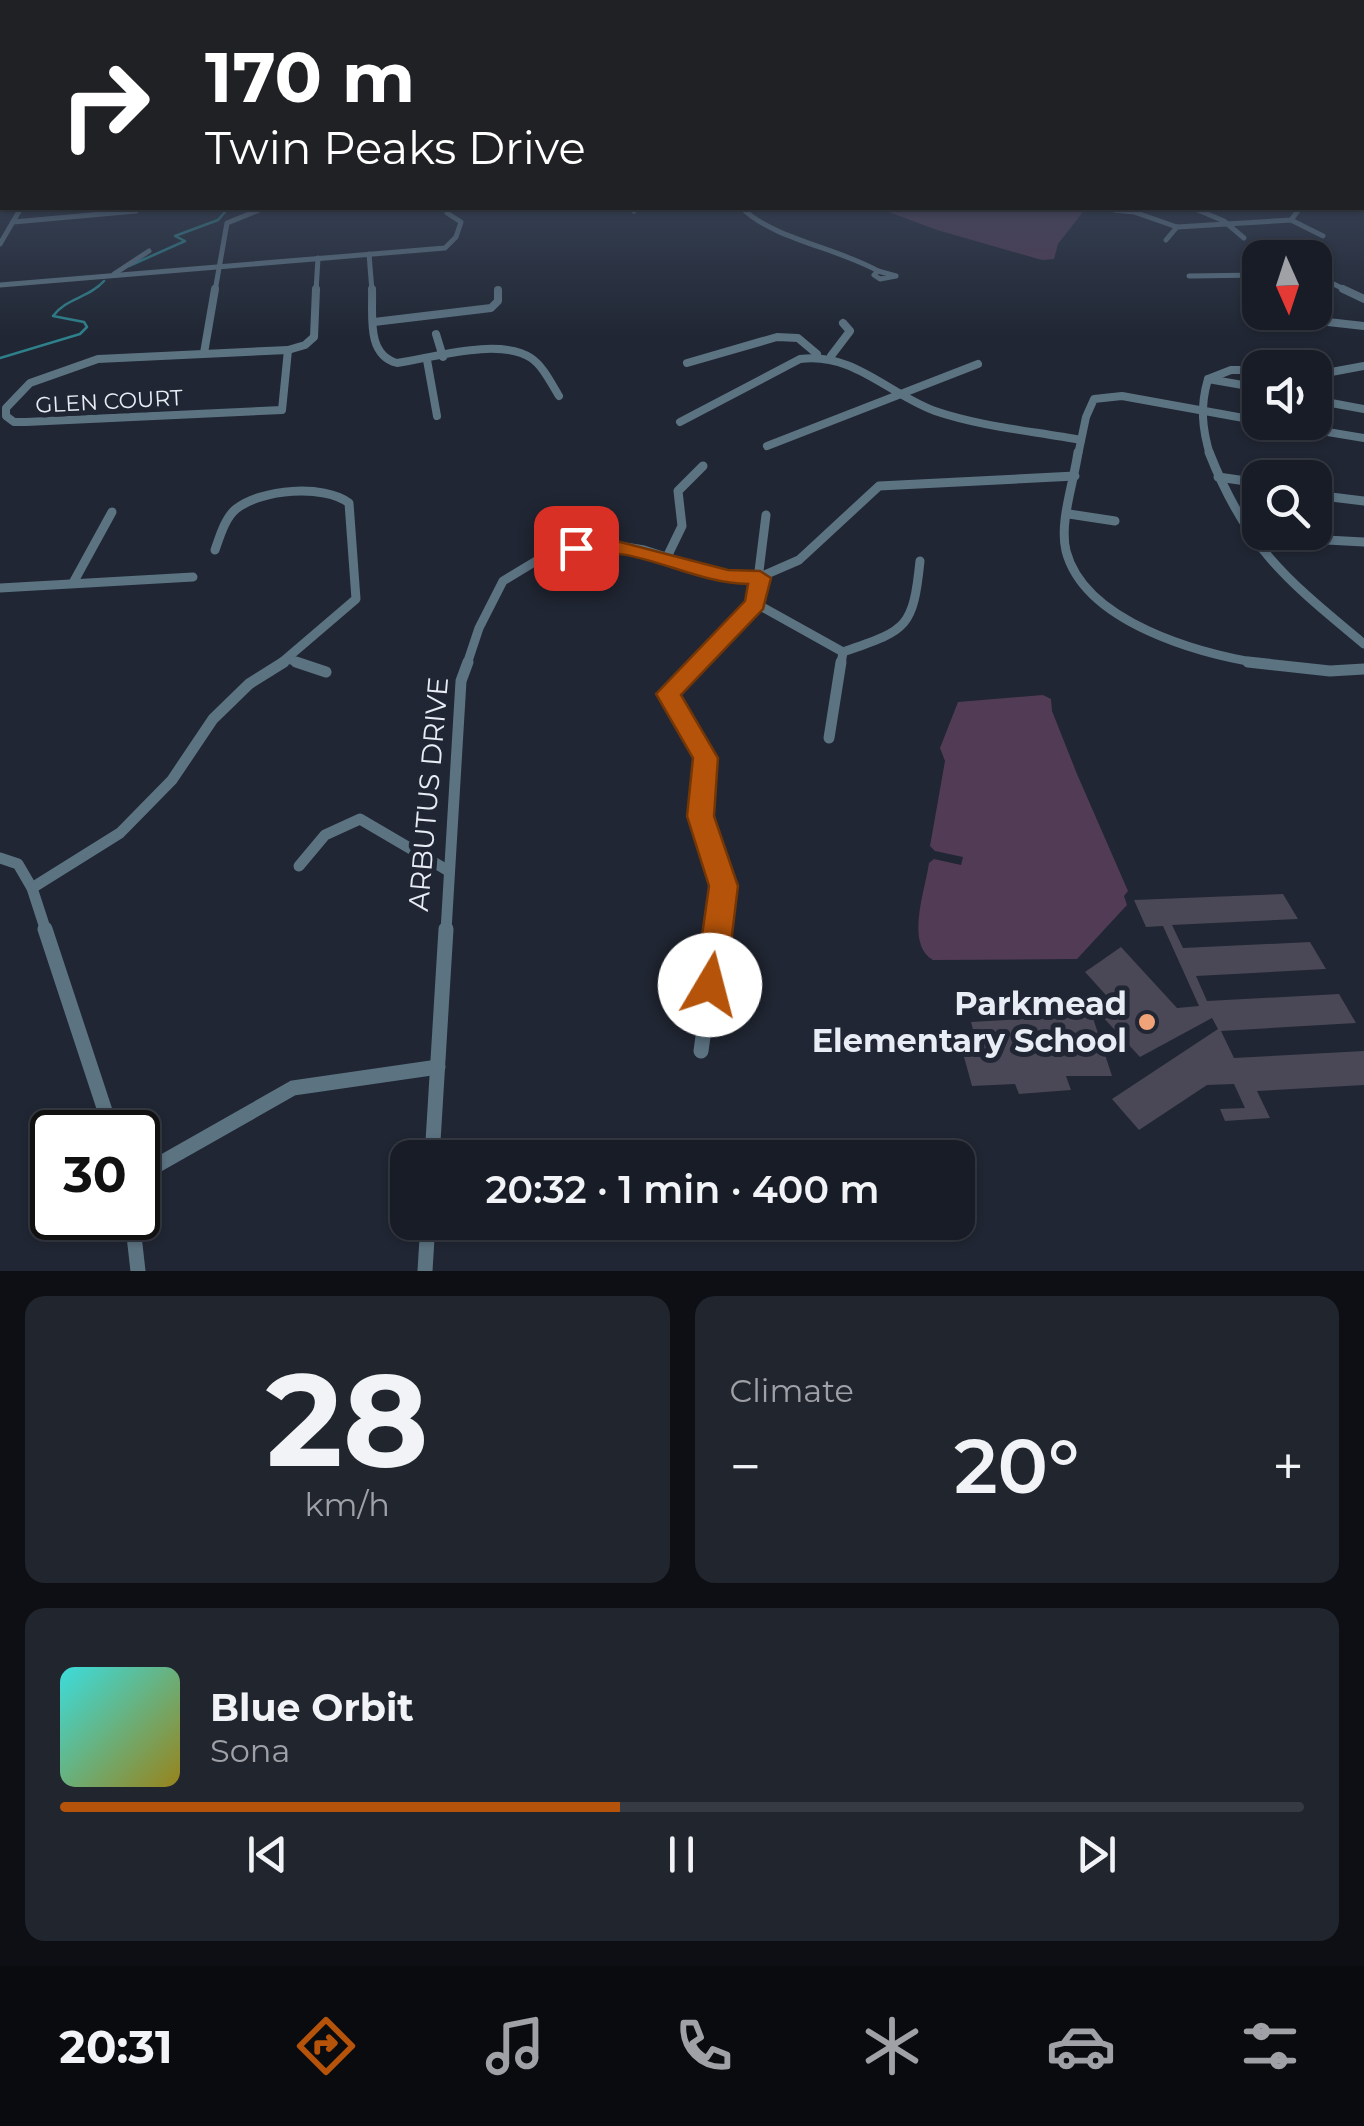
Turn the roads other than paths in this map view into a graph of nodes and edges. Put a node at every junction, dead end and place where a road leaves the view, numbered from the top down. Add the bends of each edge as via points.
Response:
1 (32, 220) edge
2 (234, 220) edge
3 (458, 220) edge
4 (754, 220) edge
5 (1159, 220) edge
6 (1221, 220) edge
7 (1280, 220) edge
8 (1290, 220) edge
9 (13, 222) joint
10 (1224, 222) junction
11 (1177, 227) junction
12 (1323, 236) dead end
13 (1244, 238) dead end
14 (1166, 240) dead end
15 (0, 244) edge
16 (149, 250) dead end
17 (369, 254) junction
18 (318, 258) junction
19 (220, 267) junction
20 (878, 271) dead end
21 (114, 275) junction
22 (1242, 275) edge
23 (1190, 276) dead end
24 (1332, 284) edge
25 (0, 285) edge
26 (498, 290) dead end
27 (1364, 300) edge
28 (374, 322) junction
29 (1332, 322) edge
30 (843, 323) dead end
31 (1364, 326) edge
32 (436, 334) dead end
33 (288, 350) junction
34 (204, 353) junction
35 (818, 354) junction
36 (832, 356) junction
37 (443, 357) junction
38 (427, 360) junction
39 (686, 363) dead end
40 (978, 364) dead end
41 (1364, 366) edge
42 (1242, 370) edge
43 (1332, 372) edge
44 (1208, 379) junction
45 (1242, 385) edge
46 (897, 393) junction
47 (559, 396) dead end
48 (1332, 403) edge
49 (1364, 409) edge
50 (1202, 410) junction
51 (436, 416) dead end
52 (1242, 418) edge
53 (680, 422) dead end
54 (1332, 433) edge
55 (1364, 438) edge
56 (1081, 440) junction
57 (767, 446) dead end
58 (703, 466) dead end
59 (1075, 476) junction
60 (1218, 477) junction
61 (1242, 481) edge
62 (1332, 497) edge
63 (1364, 501) edge
64 (112, 512) dead end
65 (1070, 514) junction
66 (766, 515) dead end
67 (1242, 519) edge
68 (1115, 520) dead end
69 (1332, 540) edge
70 (1364, 542) edge
71 (215, 550) dead end
72 (1262, 550) edge
73 (666, 557) junction
74 (920, 561) dead end
75 (192, 578) dead end
76 (760, 578) junction
77 (73, 584) junction
78 (0, 588) edge
79 (755, 604) junction
80 (1364, 644) edge
81 (843, 652) junction
82 (288, 659) junction
83 (1364, 669) edge
84 (326, 672) dead end
85 (830, 738) dead end
86 (0, 858) edge
87 (299, 866) dead end
88 (447, 870) junction
89 (32, 888) junction
90 (701, 1050) dead end
91 (438, 1067) junction
92 (105, 1110) edge
93 (433, 1140) edge
94 (160, 1164) edge
95 (134, 1240) edge
96 (427, 1240) edge
97 (138, 1271) edge
98 (425, 1271) edge

1 - 9 street
2 - 19 street via 227,223
3 - 17 street via 456,237 445,248
4 - 20 street
5 - 11 street
6 - 10 street
7 - 10 street
8 - 12 street
9 - 15 street
10 - 11 street
10 - 13 street
11 - 14 street
16 - 21 street
17 - 18 street
17 - 28 street
18 - 19 street
18 - 33 street via 314,337
19 - 21 street
19 - 34 street
21 - 25 street
22 - 23 street
24 - 27 street
26 - 28 street via 491,308
28 - 38 street via 376,350 385,360
29 - 31 street
30 - 36 street via 849,336
32 - 37 street
33 - 34 street, GLEN COURT
33 - 34 street, GLEN COURT via 282,410 26,422 6,416 30,383 74,366
35 - 36 street
35 - 39 street via 798,338 777,337
35 - 53 street
36 - 46 street
37 - 38 street
37 - 47 street via 517,351 540,367
38 - 51 street
40 - 46 street
41 - 43 street
42 - 44 street
44 - 45 street
44 - 50 street
46 - 56 street via 946,414
46 - 57 street
48 - 49 street
50 - 52 street
50 - 56 street via 1100,396 1090,404
50 - 60 street
54 - 55 street
56 - 59 street
58 - 73 street via 678,491 684,516 680,542
59 - 65 street
59 - 76 street via 879,486 799,560
60 - 61 street
60 - 67 street
62 - 63 street
64 - 77 street
65 - 68 street
65 - 83 street via 1064,542 1072,568 1090,592 1140,627 1284,669
66 - 76 street
69 - 70 street
71 - 82 street via 228,518 248,502 319,492 346,497 356,599
72 - 80 street
73 - 76 street, ARBUTUS DRIVE via 728,577
73 - 88 street, ARBUTUS DRIVE via 601,543 551,552 503,581 460,680
74 - 81 street via 916,610 899,632
75 - 77 street
76 - 79 street
77 - 78 street
79 - 81 street
79 - 90 street via 668,694 706,758 701,816 724,886
81 - 85 street
82 - 84 street
82 - 89 street via 213,718 172,780 120,832
86 - 89 street via 18,864
87 - 88 street via 324,835 360,819
88 - 91 street, ARBUTUS DRIVE
89 - 92 street
91 - 93 street, ARBUTUS DRIVE
91 - 94 street via 293,1088
95 - 97 street
96 - 98 street

